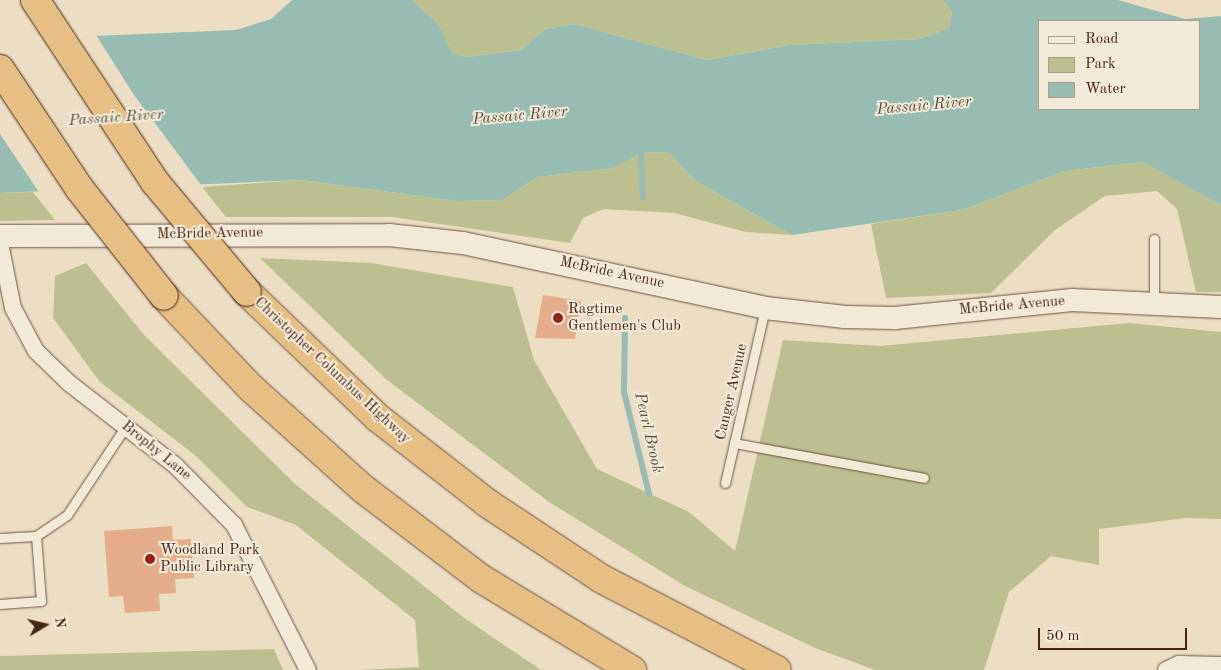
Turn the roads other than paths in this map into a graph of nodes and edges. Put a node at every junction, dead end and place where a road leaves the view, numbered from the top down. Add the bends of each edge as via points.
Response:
1 (34, 0) edge
2 (0, 69) edge
3 (0, 236) edge
4 (1154, 239) dead end
5 (0, 243) edge
6 (1154, 301) junction
7 (1221, 307) edge
8 (765, 308) junction
9 (126, 426) junction
10 (734, 443) junction
11 (924, 478) dead end
12 (725, 483) dead end
13 (36, 536) junction
14 (0, 538) edge
15 (0, 604) edge
16 (1221, 665) edge
17 (308, 670) edge
18 (632, 670) edge
19 (777, 670) edge
20 (1166, 670) edge

1 - 19 highway, Christopher Columbus Highway, bridge via 155,182 247,292 378,418 487,503 602,579
2 - 18 highway, bridge via 79,188 164,296 252,388 362,488 480,578
3 - 8 main road, McBride Avenue via 398,236 526,255
4 - 6 lane
5 - 9 street, Brophy Lane via 13,308 36,350 69,383
6 - 7 main road, McBride Avenue
6 - 8 main road, McBride Avenue via 1072,300 895,318
8 - 10 lane, Canger Avenue
9 - 13 lane via 67,515
9 - 17 street, Brophy Lane via 198,485 234,525
10 - 11 lane
10 - 12 lane, Canger Avenue
13 - 14 lane
13 - 15 lane via 41,601
16 - 20 street via 1179,664

